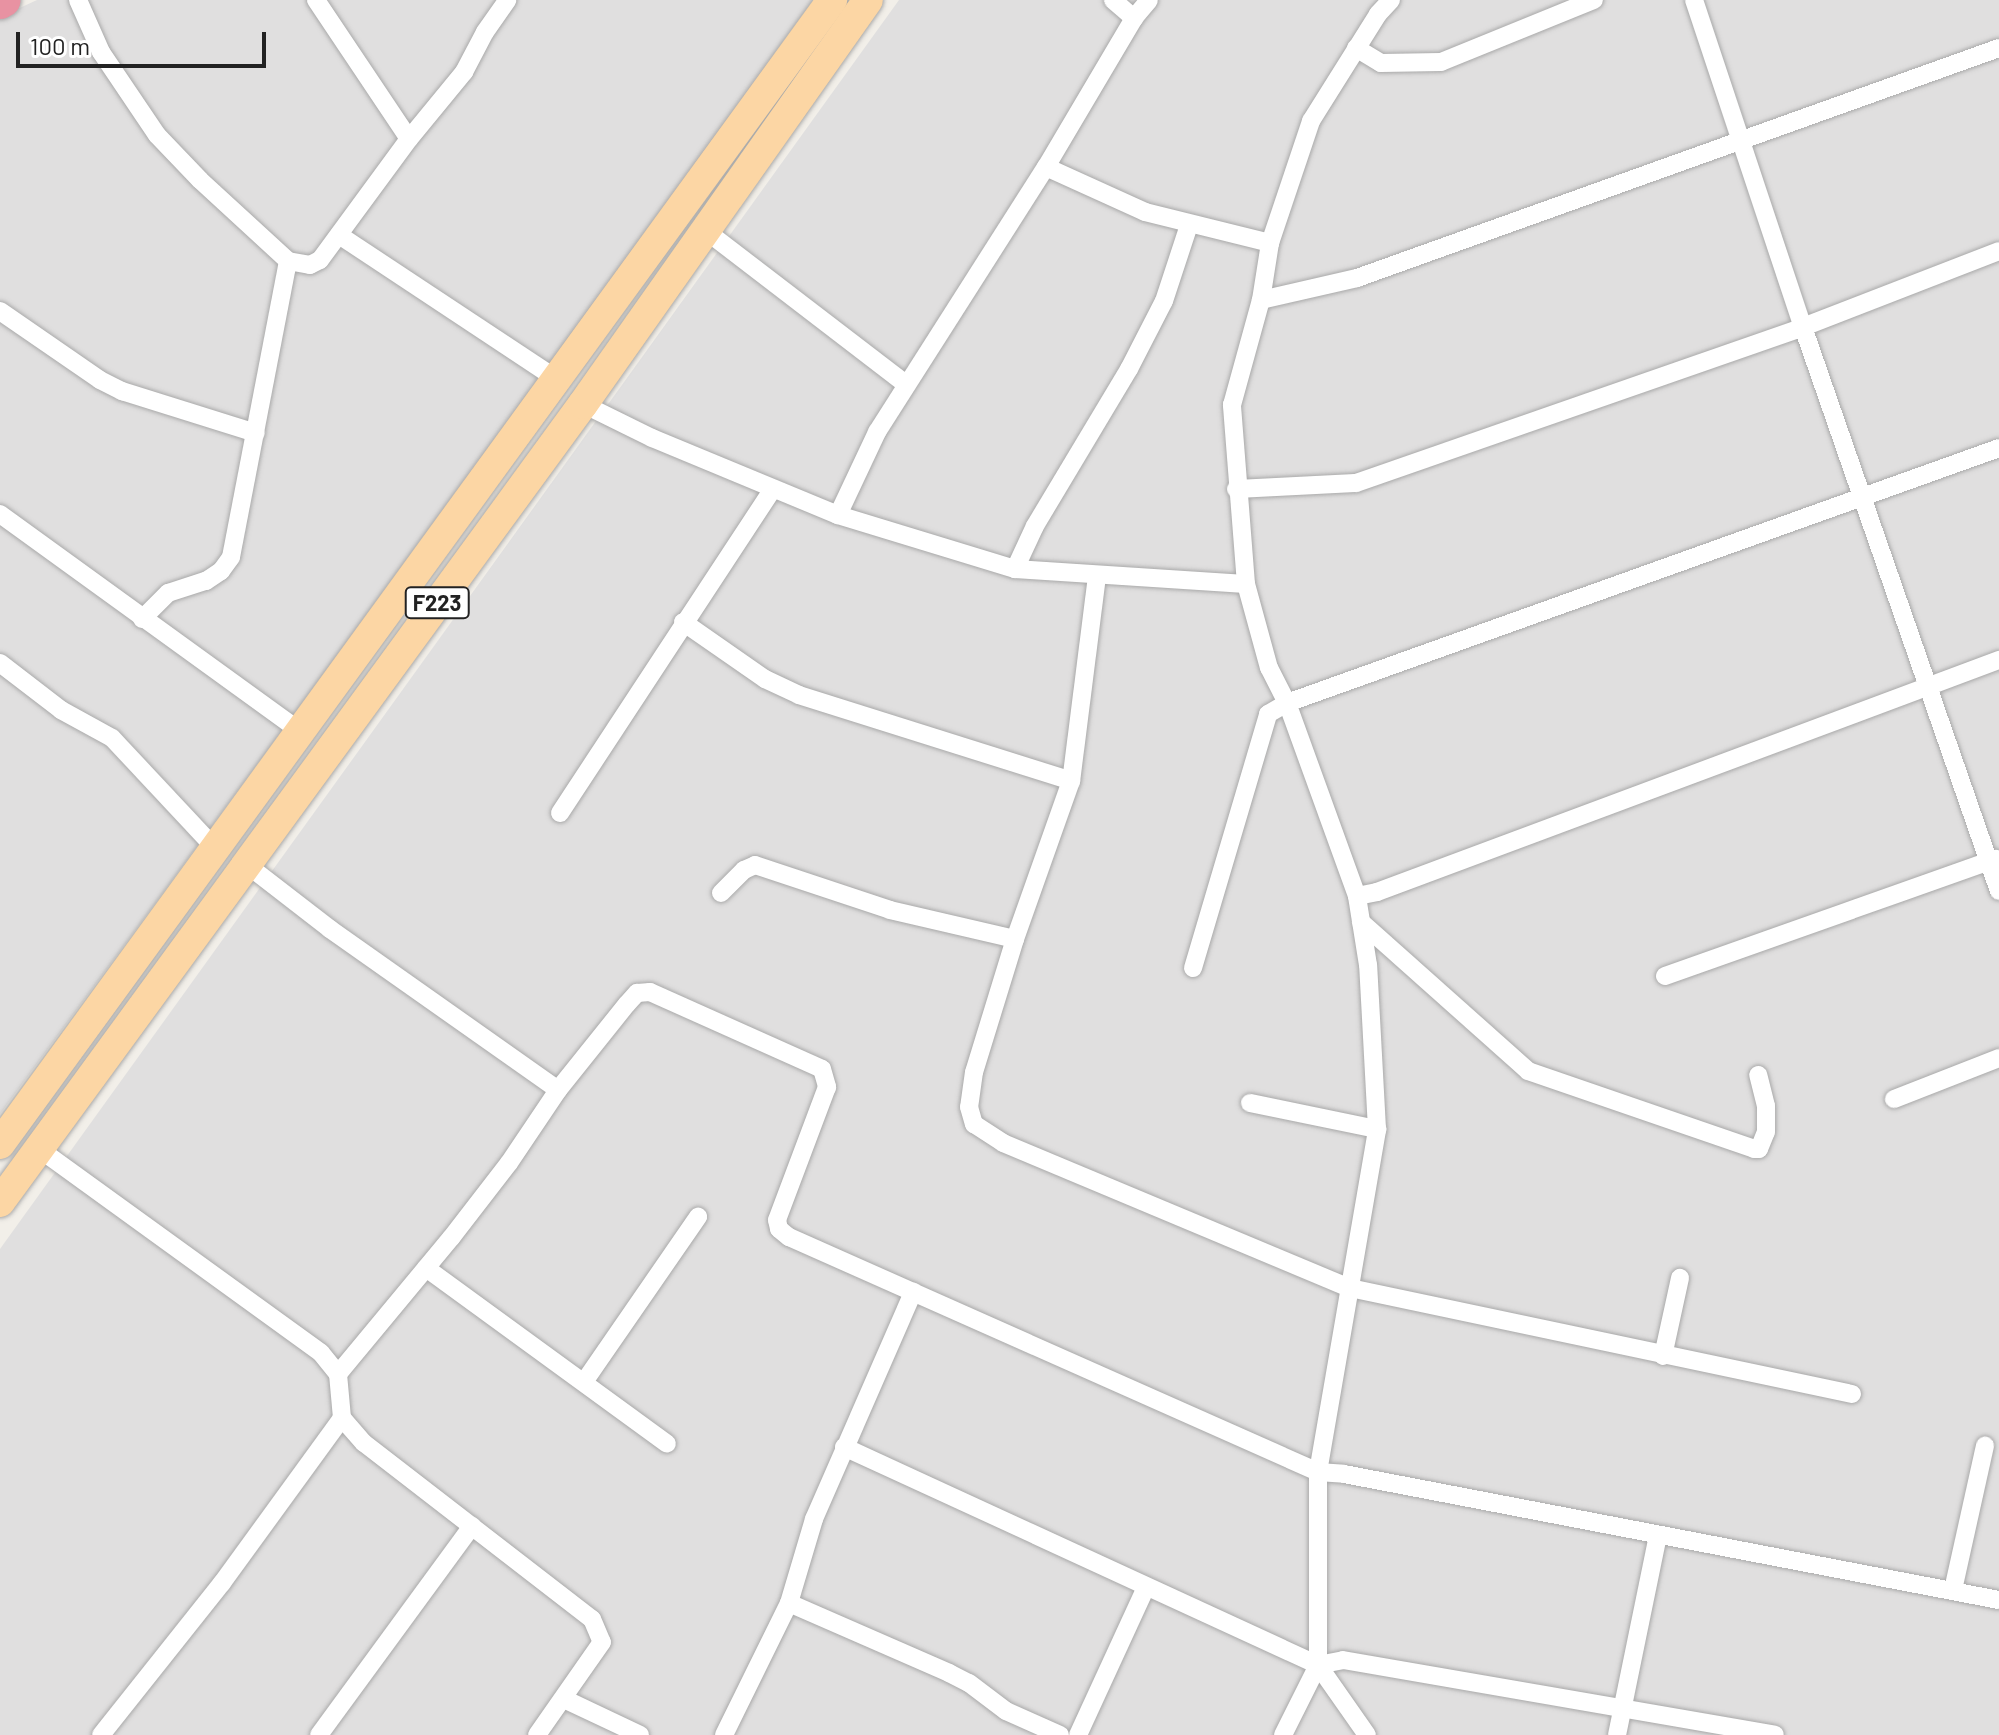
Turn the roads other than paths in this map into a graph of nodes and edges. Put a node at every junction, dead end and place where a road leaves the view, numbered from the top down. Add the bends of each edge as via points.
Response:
1 (78, 0) edge
2 (316, 0) edge
3 (507, 0) edge
4 (832, 0) edge
5 (868, 0) edge
6 (1113, 0) edge
7 (1149, 0) edge
8 (1391, 0) edge
9 (1594, 0) edge
10 (1694, 0) edge
11 (1134, 18) junction
12 (1356, 48) junction
13 (1999, 48) edge
14 (409, 139) junction
15 (1740, 140) junction
16 (1046, 167) junction
17 (1189, 225) junction
18 (705, 230) junction
19 (339, 235) junction
20 (1270, 243) junction
21 (1999, 251) edge
22 (288, 261) junction
23 (1261, 300) junction
24 (0, 311) edge
25 (1803, 327) junction
26 (558, 380) junction
27 (906, 384) junction
28 (583, 404) junction
29 (256, 433) junction
30 (1999, 448) edge
31 (1236, 489) junction
32 (772, 490) junction
33 (1862, 497) junction
34 (0, 514) edge
35 (838, 515) junction
36 (1015, 569) junction
37 (1097, 576) junction
38 (1246, 584) junction
39 (142, 619) junction
40 (683, 622) junction
41 (1999, 660) edge
42 (0, 663) edge
43 (1928, 686) junction
44 (1287, 703) junction
45 (300, 731) junction
46 (1071, 781) junction
47 (560, 813) dead end
48 (214, 847) junction
49 (1993, 860) edge
50 (246, 864) junction
51 (1999, 891) edge
52 (721, 893) dead end
53 (1357, 896) junction
54 (1361, 922) junction
55 (1015, 939) junction
56 (1193, 968) dead end
57 (1665, 976) dead end
58 (1999, 1058) edge
59 (1758, 1075) dead end
60 (558, 1090) junction
61 (1894, 1099) dead end
62 (1250, 1103) dead end
63 (1377, 1129) junction
64 (0, 1144) edge
65 (38, 1148) junction
66 (0, 1202) edge
67 (698, 1217) dead end
68 (426, 1268) junction
69 (1680, 1278) dead end
70 (1350, 1288) junction
71 (913, 1292) junction
72 (1663, 1356) junction
73 (338, 1374) junction
74 (584, 1382) junction
75 (1852, 1394) dead end
76 (342, 1418) junction
77 (667, 1444) dead end
78 (1985, 1446) dead end
79 (844, 1447) junction
80 (1318, 1472) junction
81 (472, 1526) junction
82 (1658, 1535) junction
83 (1146, 1587) junction
84 (1953, 1590) junction
85 (1999, 1600) edge
86 (789, 1603) junction
87 (1318, 1665) junction
88 (564, 1699) junction
89 (1622, 1710) junction
90 (101, 1735) edge
91 (319, 1735) edge
92 (537, 1735) edge
93 (640, 1735) edge
94 (724, 1735) edge
95 (1060, 1735) edge
96 (1078, 1735) edge
97 (1283, 1735) edge
98 (1367, 1735) edge
99 (1617, 1735) edge
100 (1775, 1735) edge

1 - 22 street via 101,52 157,135
2 - 14 street
3 - 14 street via 464,72
4 - 26 main road, F223
5 - 18 main road, F223
6 - 11 street
7 - 11 street
8 - 12 street
9 - 12 street via 1441,62 1381,63
10 - 15 street
11 - 16 street
12 - 20 street via 1311,121
13 - 15 street
14 - 19 street
15 - 23 street via 1357,278
15 - 25 street
16 - 17 street via 1145,212
16 - 27 street
17 - 20 street
17 - 36 street via 1164,301
18 - 27 street
18 - 28 main road, F223
19 - 22 street via 320,260 310,265
19 - 26 street
20 - 23 street
21 - 25 street
22 - 29 street
23 - 31 street via 1232,405
24 - 29 street via 122,391
25 - 31 street via 1356,483
25 - 33 street
26 - 45 main road, F223
27 - 35 street
28 - 32 street
28 - 50 main road, F223
29 - 39 street via 231,557 206,581 168,593
30 - 33 street
31 - 38 street
32 - 35 street
32 - 40 street
33 - 43 street
33 - 44 street
34 - 39 street
35 - 36 street
36 - 37 street
37 - 38 street
37 - 46 street
38 - 44 street via 1269,668
39 - 45 street
40 - 46 street via 765,679 799,695
40 - 47 street
41 - 43 street
42 - 48 street via 61,710 112,738
43 - 49 street
43 - 53 street
44 - 53 street
44 - 56 street via 1268,714
45 - 48 main road, F223
46 - 55 street
48 - 64 main road, F223
49 - 51 street
49 - 57 street
50 - 60 street
50 - 65 main road, F223
52 - 55 street via 755,865 890,910
53 - 54 street
54 - 59 street via 1528,1071 1754,1149 1759,1149 1766,1132
54 - 63 street
55 - 70 street via 974,1072 969,1107 974,1124 1003,1143
58 - 61 street
60 - 68 street via 509,1163
60 - 71 street via 637,993 650,992 808,1060 822,1069 827,1087 777,1220 779,1229
62 - 63 street
63 - 70 street
65 - 66 main road, F223
65 - 73 street via 304,1339
67 - 74 street
68 - 73 street
68 - 74 street
69 - 72 street
70 - 72 street
70 - 80 street
71 - 79 street
71 - 80 street
72 - 75 street
73 - 76 street
74 - 77 street
76 - 81 street via 364,1443
76 - 90 street via 222,1583
78 - 84 street
79 - 83 street
79 - 86 street via 814,1519
80 - 82 street
80 - 87 street
81 - 88 street via 592,1619 598,1630 602,1642
81 - 91 street
82 - 84 street
82 - 89 street
83 - 87 street
83 - 96 street
84 - 85 street
86 - 94 street
86 - 95 street via 959,1678 1006,1711
87 - 89 street via 1343,1660
87 - 97 street
87 - 98 street
88 - 92 street
88 - 93 street
89 - 99 street
89 - 100 street

